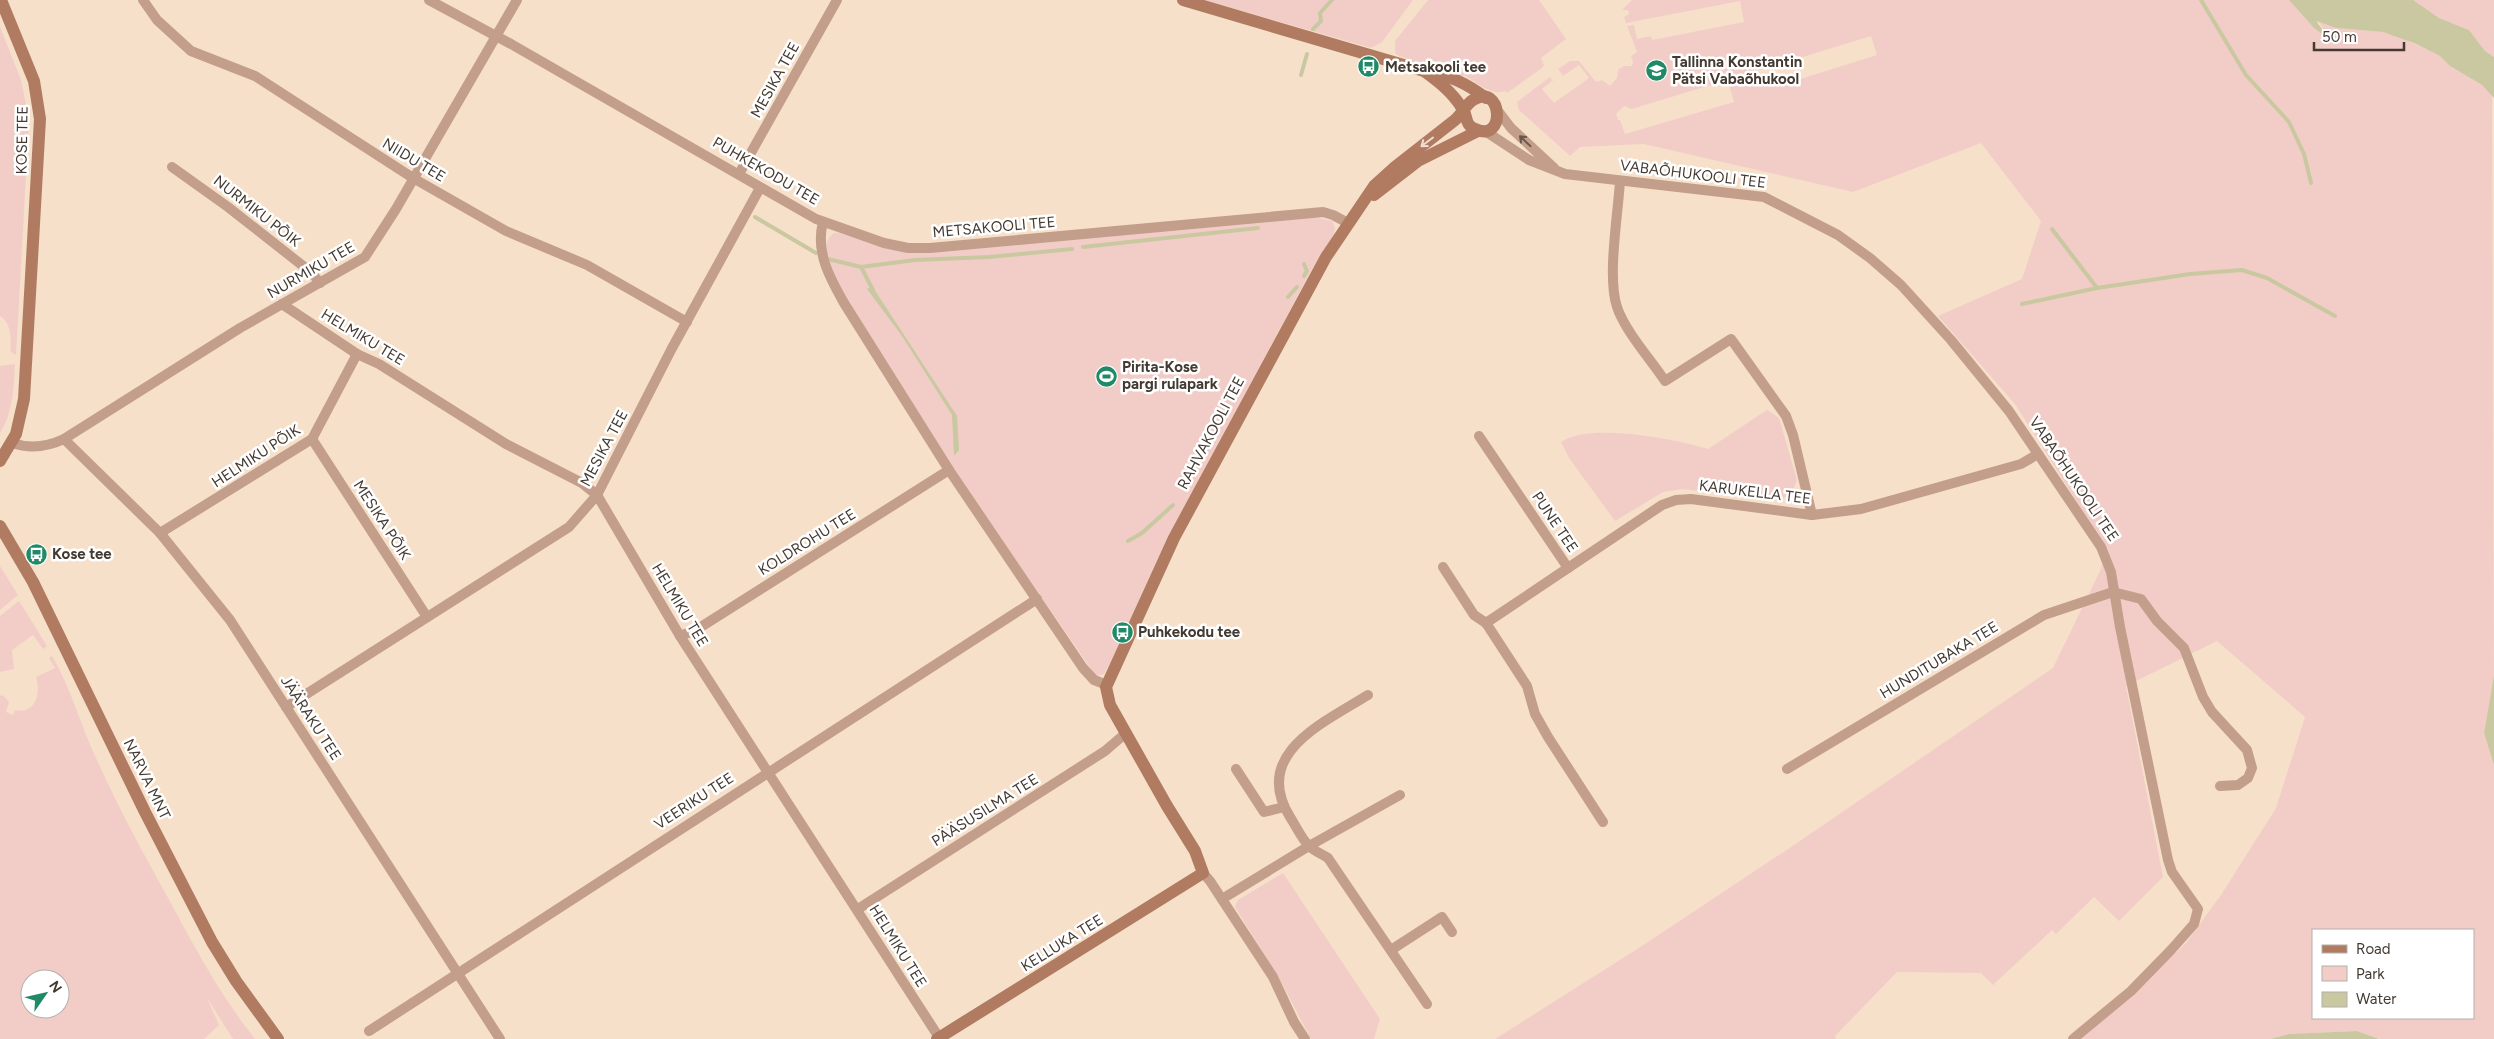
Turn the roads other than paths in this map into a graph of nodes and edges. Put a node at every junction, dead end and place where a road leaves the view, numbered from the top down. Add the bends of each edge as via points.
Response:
1 (1, 0) edge
2 (143, 0) edge
3 (429, 0) edge
4 (517, 0) edge
5 (837, 0) edge
6 (1183, 0) edge
7 (496, 36) junction
8 (1424, 71) junction
9 (1486, 98) junction
10 (1498, 111) junction
11 (1465, 112) junction
12 (1482, 131) junction
13 (172, 166) dead end
14 (1554, 169) junction
15 (739, 174) junction
16 (413, 178) junction
17 (1620, 181) junction
18 (760, 188) junction
19 (1360, 205) junction
20 (823, 222) junction
21 (1348, 223) junction
22 (320, 283) junction
23 (282, 304) junction
24 (687, 322) junction
25 (357, 354) junction
26 (1479, 436) dead end
27 (64, 439) junction
28 (312, 439) junction
29 (12, 443) junction
30 (0, 451) edge
31 (2038, 454) junction
32 (0, 461) edge
33 (949, 470) junction
34 (598, 494) junction
35 (1812, 515) junction
36 (0, 526) edge
37 (160, 533) junction
38 (1443, 566) dead end
39 (1568, 568) junction
40 (2114, 592) junction
41 (1037, 599) junction
42 (428, 617) junction
43 (1486, 623) junction
44 (680, 636) junction
45 (1107, 685) junction
46 (1368, 695) dead end
47 (286, 707) junction
48 (1126, 733) junction
49 (1236, 769) dead end
50 (1787, 769) dead end
51 (768, 771) junction
52 (2220, 786) dead end
53 (1400, 795) dead end
54 (1284, 807) junction
55 (1603, 822) dead end
56 (1309, 846) junction
57 (1203, 873) junction
58 (1222, 899) junction
59 (858, 909) junction
60 (1452, 932) dead end
61 (1391, 950) junction
62 (458, 972) junction
63 (1428, 1004) dead end
64 (369, 1031) dead end
65 (939, 1038) edge
66 (278, 1039) edge
67 (500, 1039) edge
68 (1305, 1039) edge
69 (2073, 1039) edge

1 - 29 street, KOSE TEE via 34,81 40,119 24,398
2 - 16 street, NIIDU TEE via 157,20 191,51 255,76
3 - 7 street, PUHKEKODU TEE
4 - 7 street, NURMIKU TEE
5 - 15 street, MESIKA TEE
6 - 8 street
7 - 15 street, PUHKEKODU TEE
7 - 16 street, NURMIKU TEE
8 - 9 street via 1454,77
8 - 11 street via 1452,93
9 - 10 street
9 - 11 street via 1470,102
10 - 12 street via 1496,124
14 -> 10 street, VABAÕHUKOOLI TEE
11 - 12 street via 1469,126
11 -> 19 street, RAHVAKOOLI TEE via 1382,177
12 - 14 street, VABAÕHUKOOLI TEE via 1529,160
12 - 19 street, RAHVAKOOLI TEE via 1412,166
13 - 22 street, NURMIKU PÕIK via 312,273
14 - 17 street, VABAÕHUKOOLI TEE via 1565,174
15 - 18 street, PUHKEKODU TEE
16 - 22 street, NURMIKU TEE via 369,253
16 - 24 street, NIIDU TEE via 506,231 587,265
17 - 31 street, VABAÕHUKOOLI TEE via 1764,198 1838,235 1901,285 2009,411
17 - 35 street via 1613,276 1617,307 1627,326 1665,381 1731,339 1786,416 1794,435
18 - 20 street, PUHKEKODU TEE
18 - 24 street, MESIKA TEE
19 - 21 street, RAHVAKOOLI TEE
20 - 21 street, METSAKOOLI TEE via 878,242 917,248 1317,213 1333,215
20 - 33 street, PUHKEKODU TEE via 821,247 833,283
21 - 45 street, RAHVAKOOLI TEE via 1300,303 1174,538
22 - 23 street, NURMIKU TEE
23 - 25 street, HELMIKU TEE
23 - 27 street, NURMIKU TEE
24 - 34 street, MESIKA TEE
25 - 28 street, HELMIKU PÕIK
25 - 34 street, HELMIKU TEE via 386,368 506,444
26 - 39 street, PUNE TEE
27 - 29 street, NURMIKU TEE via 51,445 25,448
27 - 37 street, JÄÄRAKU TEE
28 - 37 street, HELMIKU PÕIK
28 - 42 street, MESIKA PÕIK
29 - 30 street
29 - 32 street, KOSE TEE
31 - 35 street, KARUKELLA TEE via 2021,464 1861,509
31 - 40 street, VABAÕHUKOOLI TEE via 2101,547 2111,572
33 - 41 street, PUHKEKODU TEE
33 - 44 street, KOLDROHU TEE via 696,630
34 - 42 street, MESIKA TEE via 570,527
34 - 44 street, HELMIKU TEE
35 - 39 street, KARUKELLA TEE via 1691,499 1676,500 1662,505
36 - 66 street, NARVA MNT via 33,582 212,942
37 - 47 street, JÄÄRAKU TEE via 230,620
38 - 43 street via 1474,615
39 - 43 street, PUNE TEE
40 - 50 street, HUNDITUBAKA TEE via 2044,615
40 - 52 street via 2141,599 2184,648 2212,712 2247,750 2252,768 2248,778 2238,785
40 - 69 street, VABAÕHUKOOLI TEE via 2168,860 2172,872 2198,909 2194,924 2171,950 2131,991
41 - 45 street, PUHKEKODU TEE via 1087,673 1097,682
41 - 51 street, VEERIKU TEE
42 - 47 street, MESIKA TEE
43 - 55 street via 1527,686 1548,737
44 - 51 street, HELMIKU TEE
45 - 48 street via 1107,700
46 - 54 street via 1309,732 1284,760 1277,778
47 - 62 street, JÄÄRAKU TEE
48 - 57 street via 1195,851
48 - 59 street, PÄÄSUSILMA TEE via 1105,751
49 - 54 street via 1264,812
51 - 59 street, HELMIKU TEE
51 - 62 street, VEERIKU TEE
53 - 56 street
54 - 56 street
56 - 58 street
56 - 61 street via 1328,858
57 - 58 street
57 - 65 street, KELLUKA TEE
58 - 68 street via 1273,977
59 - 65 street, HELMIKU TEE
60 - 61 street via 1442,917
61 - 63 street
62 - 64 street, VEERIKU TEE
62 - 67 street, JÄÄRAKU TEE

